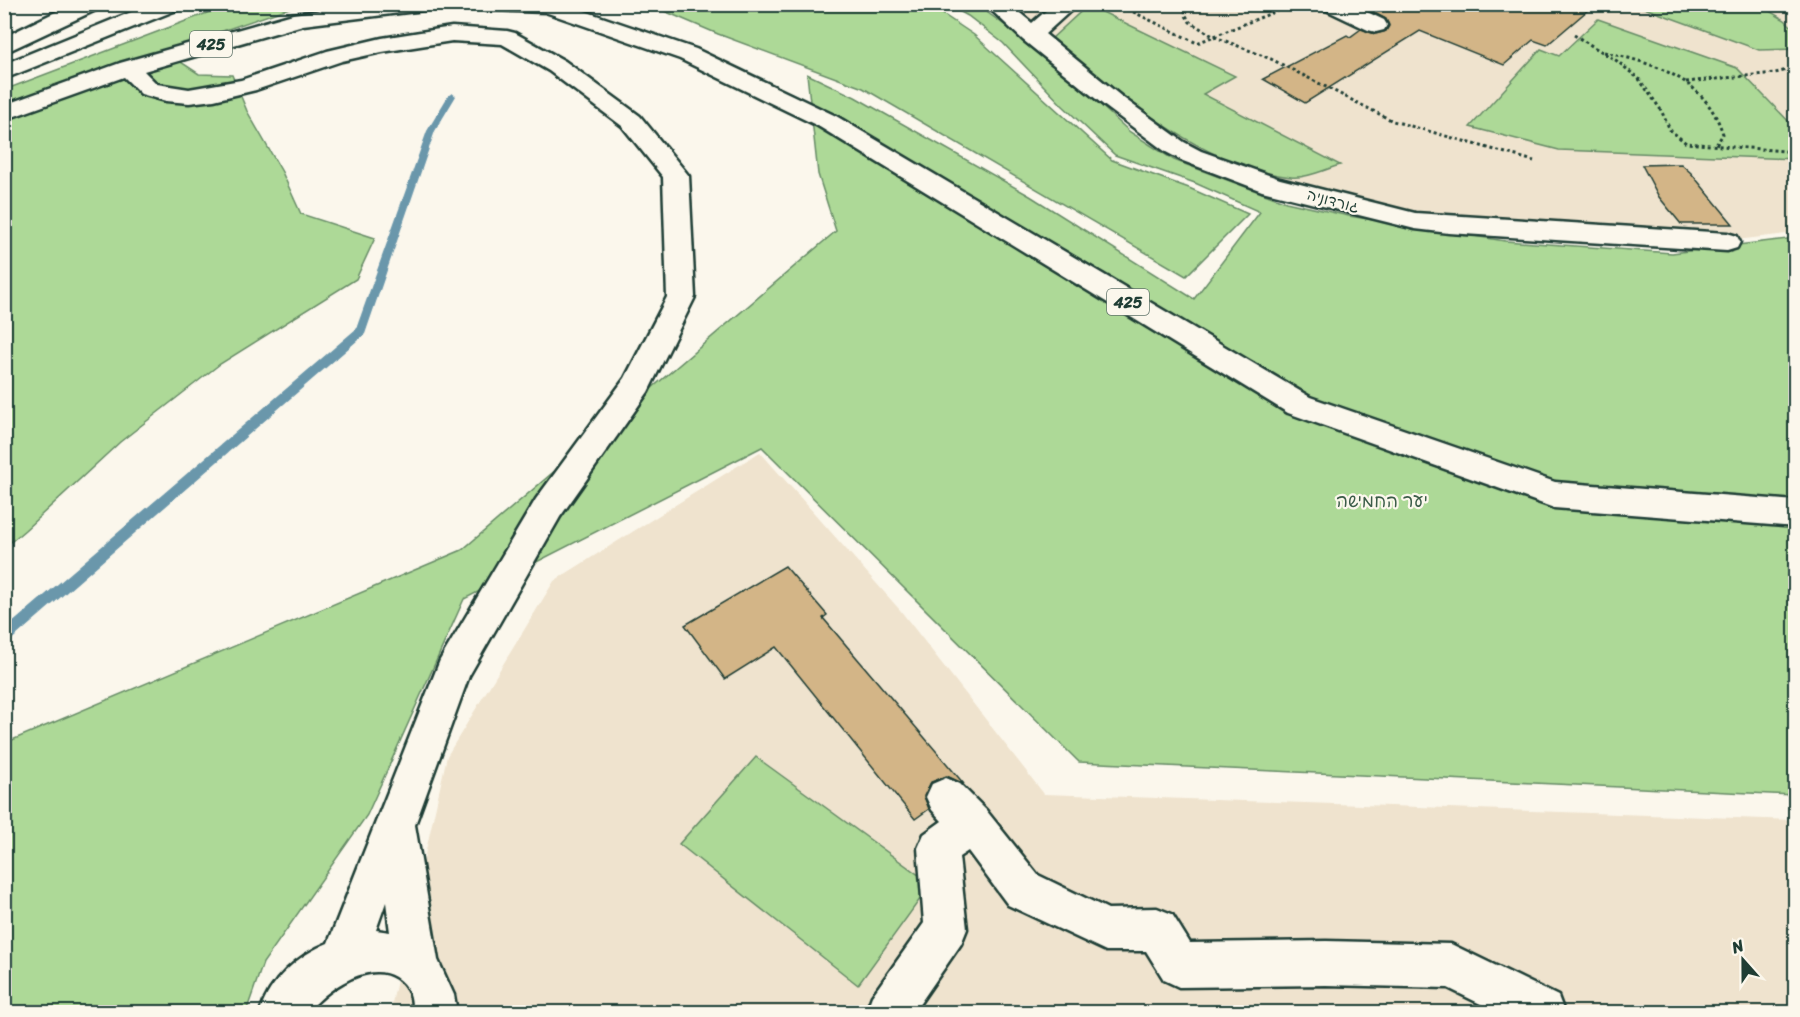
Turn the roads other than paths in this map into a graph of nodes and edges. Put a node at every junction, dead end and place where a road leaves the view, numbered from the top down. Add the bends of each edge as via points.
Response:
1 (90, 4) edge
2 (171, 4) edge
3 (424, 4) edge
4 (490, 4) edge
5 (994, 4) edge
6 (1068, 4) edge
7 (1332, 4) edge
8 (1376, 25) dead end
9 (1031, 35) junction
10 (4, 46) edge
11 (128, 68) junction
12 (4, 72) edge
13 (4, 113) edge
14 (1727, 242) dead end
15 (1796, 514) edge
16 (394, 824) junction
17 (344, 957) junction
18 (417, 965) junction
19 (282, 1012) edge
20 (436, 1012) edge
21 (888, 1012) edge
22 (1542, 1012) edge

1 - 10 main road
2 - 12 main road
3 - 11 main road, 425 via 301,19
4 - 15 main road, 425 via 547,6 688,54 827,121 1299,405 1554,495
5 - 9 main road, גורדוניה
6 - 9 main road
7 - 8 main road
9 - 14 main road, גורדוניה via 1175,147 1271,185 1355,207 1449,225
11 - 13 main road, 425
11 - 16 main road via 148,89 189,96 248,85 382,45 452,34 507,38 557,66 631,121 676,176 681,297 637,384 548,508 453,671
16 - 17 main road
16 - 18 main road
17 - 18 main road via 371,951 396,954
17 - 19 main road via 305,982
18 - 20 main road via 430,985
21 - 22 main road via 946,929 938,848 959,810 1023,890 1106,930 1157,929 1179,965 1451,966

